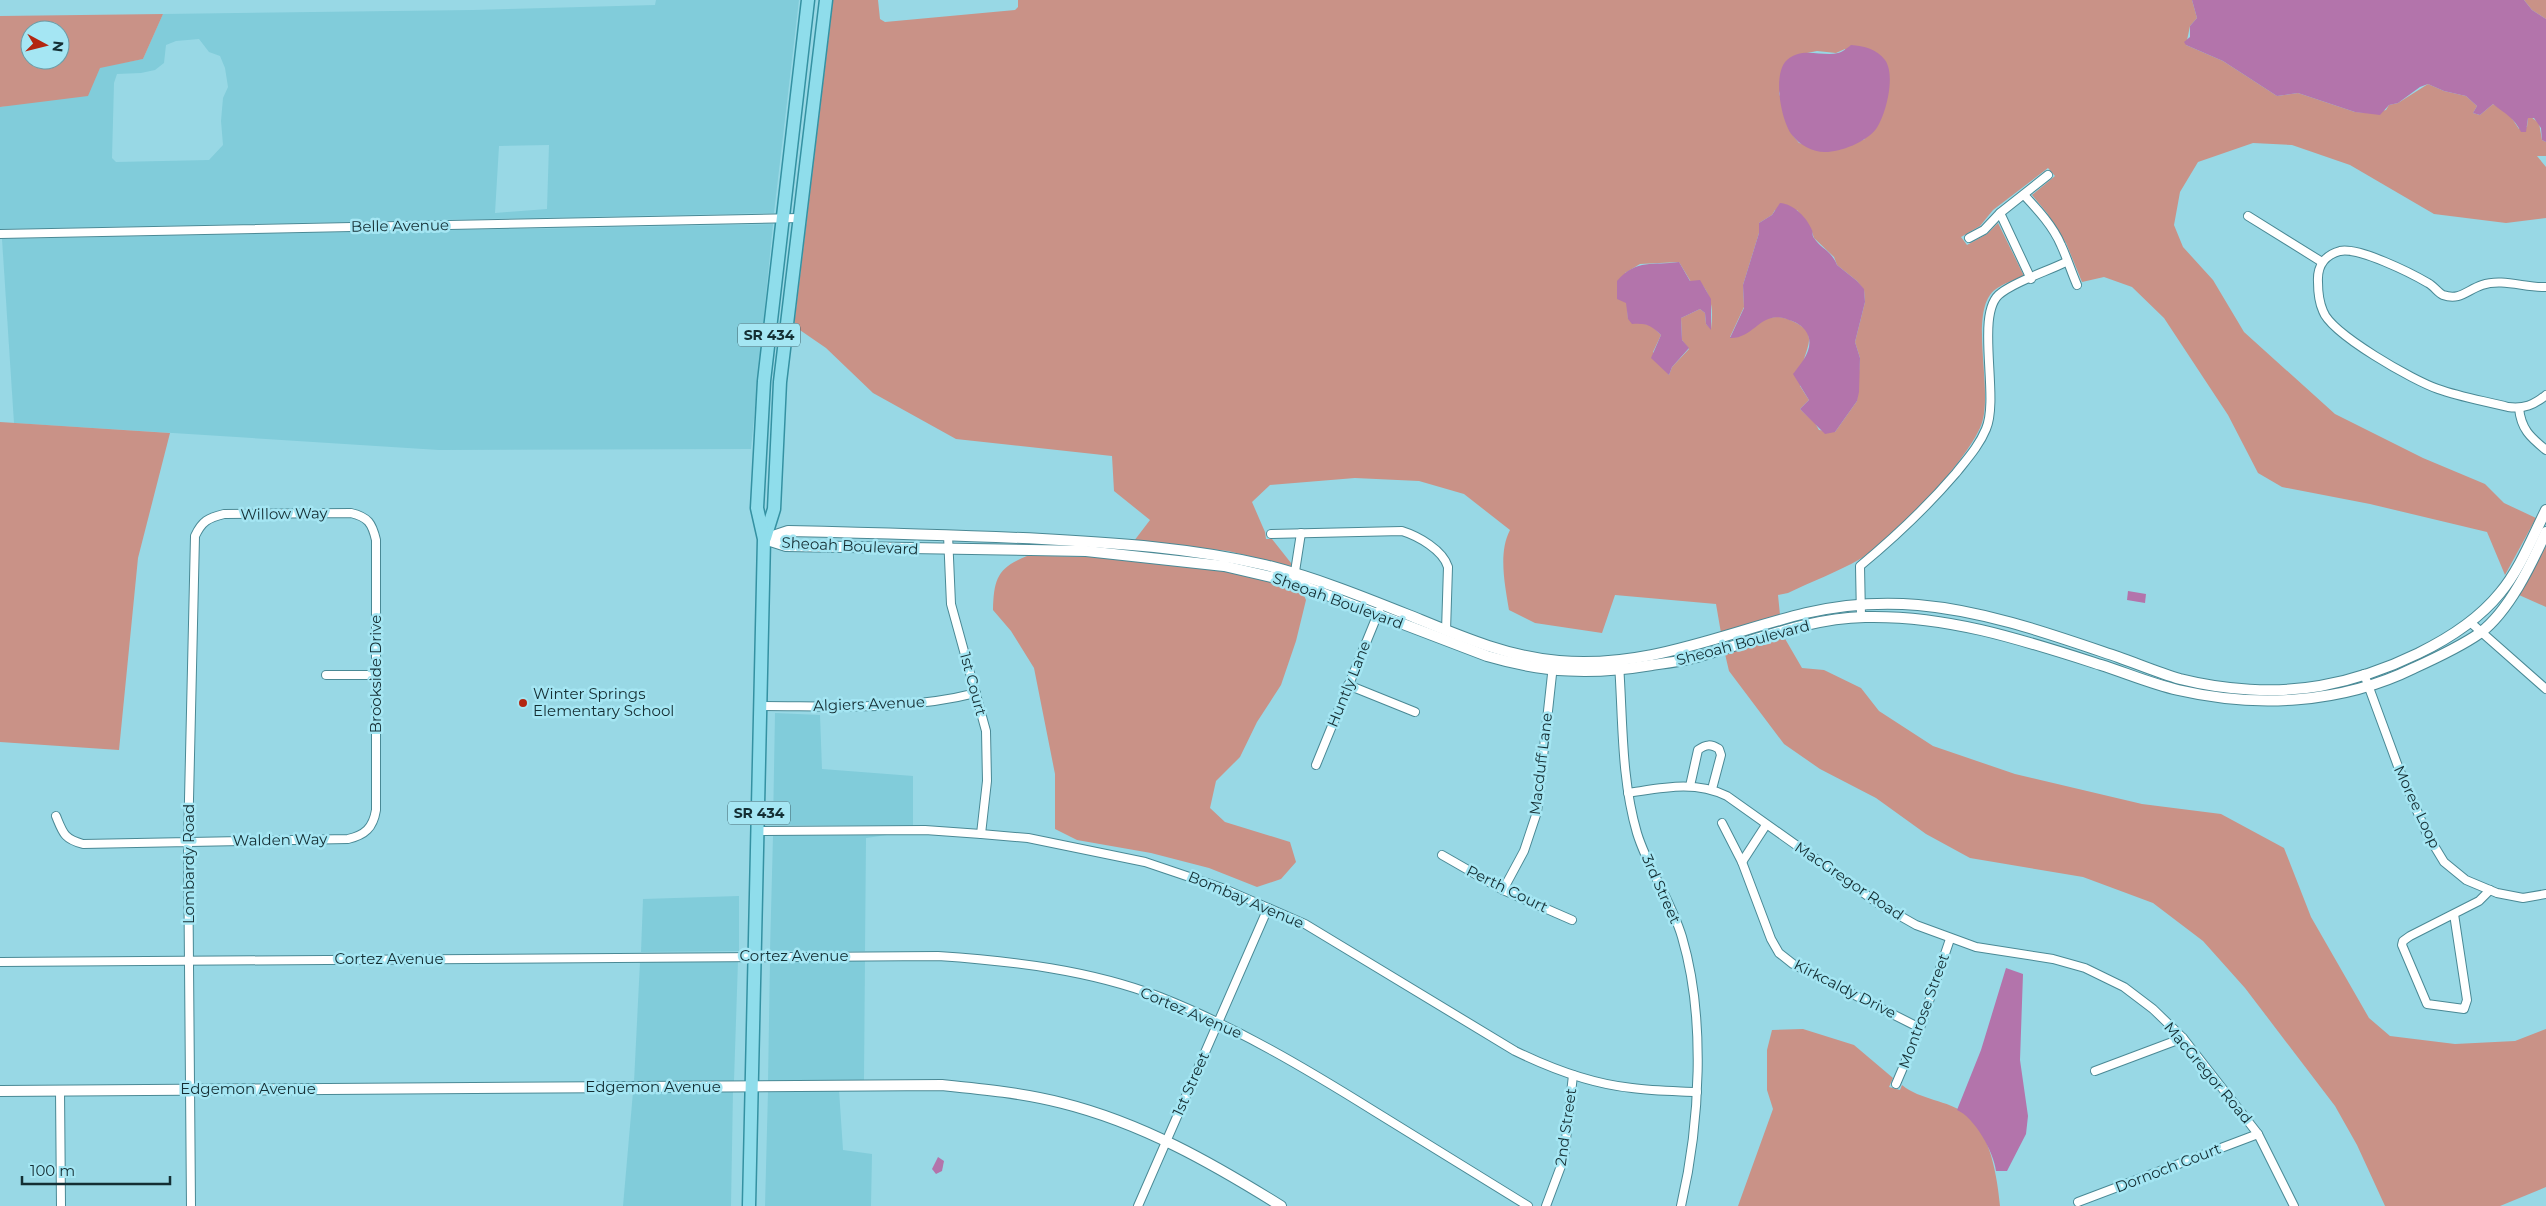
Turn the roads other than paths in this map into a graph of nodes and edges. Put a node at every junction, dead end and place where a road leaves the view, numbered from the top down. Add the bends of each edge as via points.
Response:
1 (808, 0) edge
2 (826, 0) edge
3 (793, 131) junction
4 (806, 168) junction
5 (2048, 175) dead end
6 (2024, 195) junction
7 (2000, 213) junction
8 (2248, 216) dead end
9 (783, 218) junction
10 (800, 218) junction
11 (0, 234) edge
12 (1968, 238) dead end
13 (2066, 262) junction
14 (2322, 262) junction
15 (2031, 279) junction
16 (2077, 284) dead end
17 (2546, 287) edge
18 (2546, 395) edge
19 (2519, 408) junction
20 (2546, 450) edge
21 (2546, 510) edge
22 (368, 519) joint
23 (201, 523) joint
24 (2546, 532) edge
25 (1301, 533) junction
26 (1271, 534) dead end
27 (948, 535) junction
28 (764, 539) junction
29 (947, 550) junction
30 (1294, 577) junction
31 (1382, 604) junction
32 (1861, 606) junction
33 (1377, 615) junction
34 (1861, 617) junction
35 (2470, 622) junction
36 (1446, 631) junction
37 (2482, 631) junction
38 (1553, 666) junction
39 (1619, 666) junction
40 (2364, 674) junction
41 (326, 675) dead end
42 (377, 675) junction
43 (1348, 685) junction
44 (2369, 686) junction
45 (2546, 689) edge
46 (976, 693) junction
47 (761, 706) junction
48 (1415, 712) dead end
49 (1316, 765) dead end
50 (1690, 786) junction
51 (1712, 789) junction
52 (1628, 792) junction
53 (56, 816) dead end
54 (1722, 823) dead end
55 (1766, 825) junction
56 (369, 829) joint
57 (758, 831) junction
58 (981, 834) junction
59 (188, 842) junction
60 (1442, 855) dead end
61 (1742, 862) junction
62 (1503, 890) junction
63 (2490, 890) junction
64 (2546, 894) edge
65 (1268, 908) junction
66 (2454, 914) junction
67 (1572, 920) dead end
68 (1950, 939) junction
69 (756, 956) junction
70 (189, 960) junction
71 (0, 962) edge
72 (1218, 1022) junction
73 (1920, 1028) junction
74 (2182, 1038) junction
75 (2095, 1071) dead end
76 (1573, 1075) junction
77 (1896, 1084) dead end
78 (752, 1086) junction
79 (60, 1090) junction
80 (189, 1090) junction
81 (0, 1091) edge
82 (1697, 1092) junction
83 (2258, 1134) junction
84 (1166, 1141) junction
85 (2078, 1202) dead end
86 (61, 1206) edge
87 (191, 1206) edge
88 (749, 1206) edge
89 (1138, 1206) edge
90 (1281, 1206) edge
91 (1528, 1206) edge
92 (1546, 1206) edge
93 (1681, 1206) edge
94 (2294, 1206) edge

1 - 3 main road, SR 434
2 - 4 main road, SR 434
3 - 4 main road
3 - 9 main road, SR 434
4 - 10 main road, SR 434
5 - 6 street
6 - 7 street
6 - 13 street via 2042,215 2061,245
7 - 12 street via 1984,230
7 - 15 street
8 - 14 street
9 - 10 street, Belle Avenue
9 - 11 street, Belle Avenue
9 - 28 main road, SR 434 via 759,442 757,508
10 - 28 main road, SR 434 via 780,382 774,510
13 - 15 street
13 - 16 street
14 - 17 street via 2339,252 2351,250 2430,284 2442,295 2455,297 2482,285 2502,283
14 - 19 street via 2318,294 2323,312 2343,334 2416,380 2439,390
15 - 32 street via 1999,293 1991,307 1987,332 1992,385 1987,428 1972,453 1932,501 1860,566
18 - 19 street via 2534,404
19 - 20 street via 2520,422 2528,436
21 - 35 street, Sheoah Boulevard via 2501,592
22 - 23 street, Willow Way via 351,513 224,514
22 - 42 street, Brookside Drive via 376,540
23 - 59 street, Lombardy Road via 195,552
24 - 37 street, Sheoah Boulevard via 2511,598
25 - 26 street
25 - 30 street
25 - 36 street via 1410,533 1441,554 1448,566
27 - 28 street, Sheoah Boulevard via 788,531
27 - 29 street, 1st Court
27 - 30 street, Sheoah Boulevard via 1172,549 1227,556
28 - 29 street, Sheoah Boulevard via 786,546
28 - 47 main road, SR 434
29 - 30 street, Sheoah Boulevard via 1086,551
29 - 46 street, 1st Court via 951,604
30 - 31 street, Sheoah Boulevard
30 - 33 street, Sheoah Boulevard
31 - 33 street, Huntly Lane
31 - 36 street, Sheoah Boulevard
32 - 34 street
32 - 39 street, Sheoah Boulevard via 1812,612
32 - 40 street, Sheoah Boulevard via 1916,605 1996,618 2180,679 2246,689 2320,686
33 - 38 street, Sheoah Boulevard via 1517,665
33 - 43 street, Huntly Lane
34 - 39 street, Sheoah Boulevard via 1810,624 1694,658
34 - 44 street, Sheoah Boulevard via 1909,617 1956,624 2046,647 2176,690 2243,700 2316,698
35 - 37 street
35 - 40 street, Sheoah Boulevard via 2409,658
36 - 38 street, Sheoah Boulevard
37 - 44 street, Sheoah Boulevard via 2442,655
37 - 45 street
38 - 39 street, Sheoah Boulevard via 1582,672
38 - 62 street, Macduff Lane via 1537,812 1524,852
39 - 52 street, 3rd Street
40 - 44 street, Moree Loop
41 - 42 street
42 - 56 street, Brookside Drive via 376,810
43 - 48 street
43 - 49 street, Huntly Lane
44 - 63 street, Moree Loop via 2398,769 2426,834 2444,862 2466,880
46 - 47 street, Algiers Avenue via 901,706
46 - 58 street, 1st Court via 986,731 987,757
47 - 57 main road, SR 434
50 - 51 street, MacGregor Road
50 - 51 street via 1698,750 1712,745 1719,749 1721,755
50 - 52 street, MacGregor Road
51 - 55 street, MacGregor Road
52 - 82 street, 3rd Street via 1637,834 1670,904 1691,972 1696,1020
53 - 59 street, Walden Way via 63,833 71,841 83,844
54 - 61 street, Kirkcaldy Drive
55 - 61 street
55 - 68 street, MacGregor Road via 1879,904
56 - 59 street, Walden Way via 361,836 348,839
57 - 58 street, Bombay Avenue via 925,830
57 - 69 main road, SR 434
58 - 65 street, Bombay Avenue via 1028,838 1145,862 1222,888
59 - 70 street, Lombardy Road
60 - 62 street, Perth Court
61 - 73 street, Kirkcaldy Drive via 1779,953 1794,964
62 - 67 street, Perth Court
63 - 64 street, Moree Loop via 2523,898
63 - 66 street via 2479,901
65 - 72 street, 1st Street
65 - 76 street, Bombay Avenue via 1344,946 1516,1051
66 - 66 street via 2410,936 2402,945 2427,1004 2464,1009 2467,1000
68 - 73 street, Montrose Street
68 - 74 street, MacGregor Road via 2085,968 2124,987 2153,1009
69 - 70 street, Cortez Avenue
69 - 72 street, Cortez Avenue via 938,956 1035,966 1159,997
69 - 78 main road, SR 434
70 - 71 street, Cortez Avenue
70 - 80 street, Lombardy Road
72 - 84 street, 1st Street
72 - 91 street, Cortez Avenue via 1301,1066
73 - 77 street, Montrose Street
74 - 75 street
74 - 83 street, MacGregor Road
76 - 82 street, Bombay Avenue via 1632,1088
76 - 92 street, 2nd Street via 1564,1158
78 - 80 street, Edgemon Avenue
78 - 84 street, Edgemon Avenue via 942,1085 1008,1092 1090,1111
78 - 88 main road, SR 434
79 - 80 street, Edgemon Avenue
79 - 81 street, Edgemon Avenue
79 - 86 street
80 - 87 street, Lombardy Road
82 - 93 street, 3rd Street
83 - 85 street, Dornoch Court
83 - 94 street, MacGregor Road
84 - 89 street, 1st Street
84 - 90 street, Edgemon Avenue via 1220,1168

